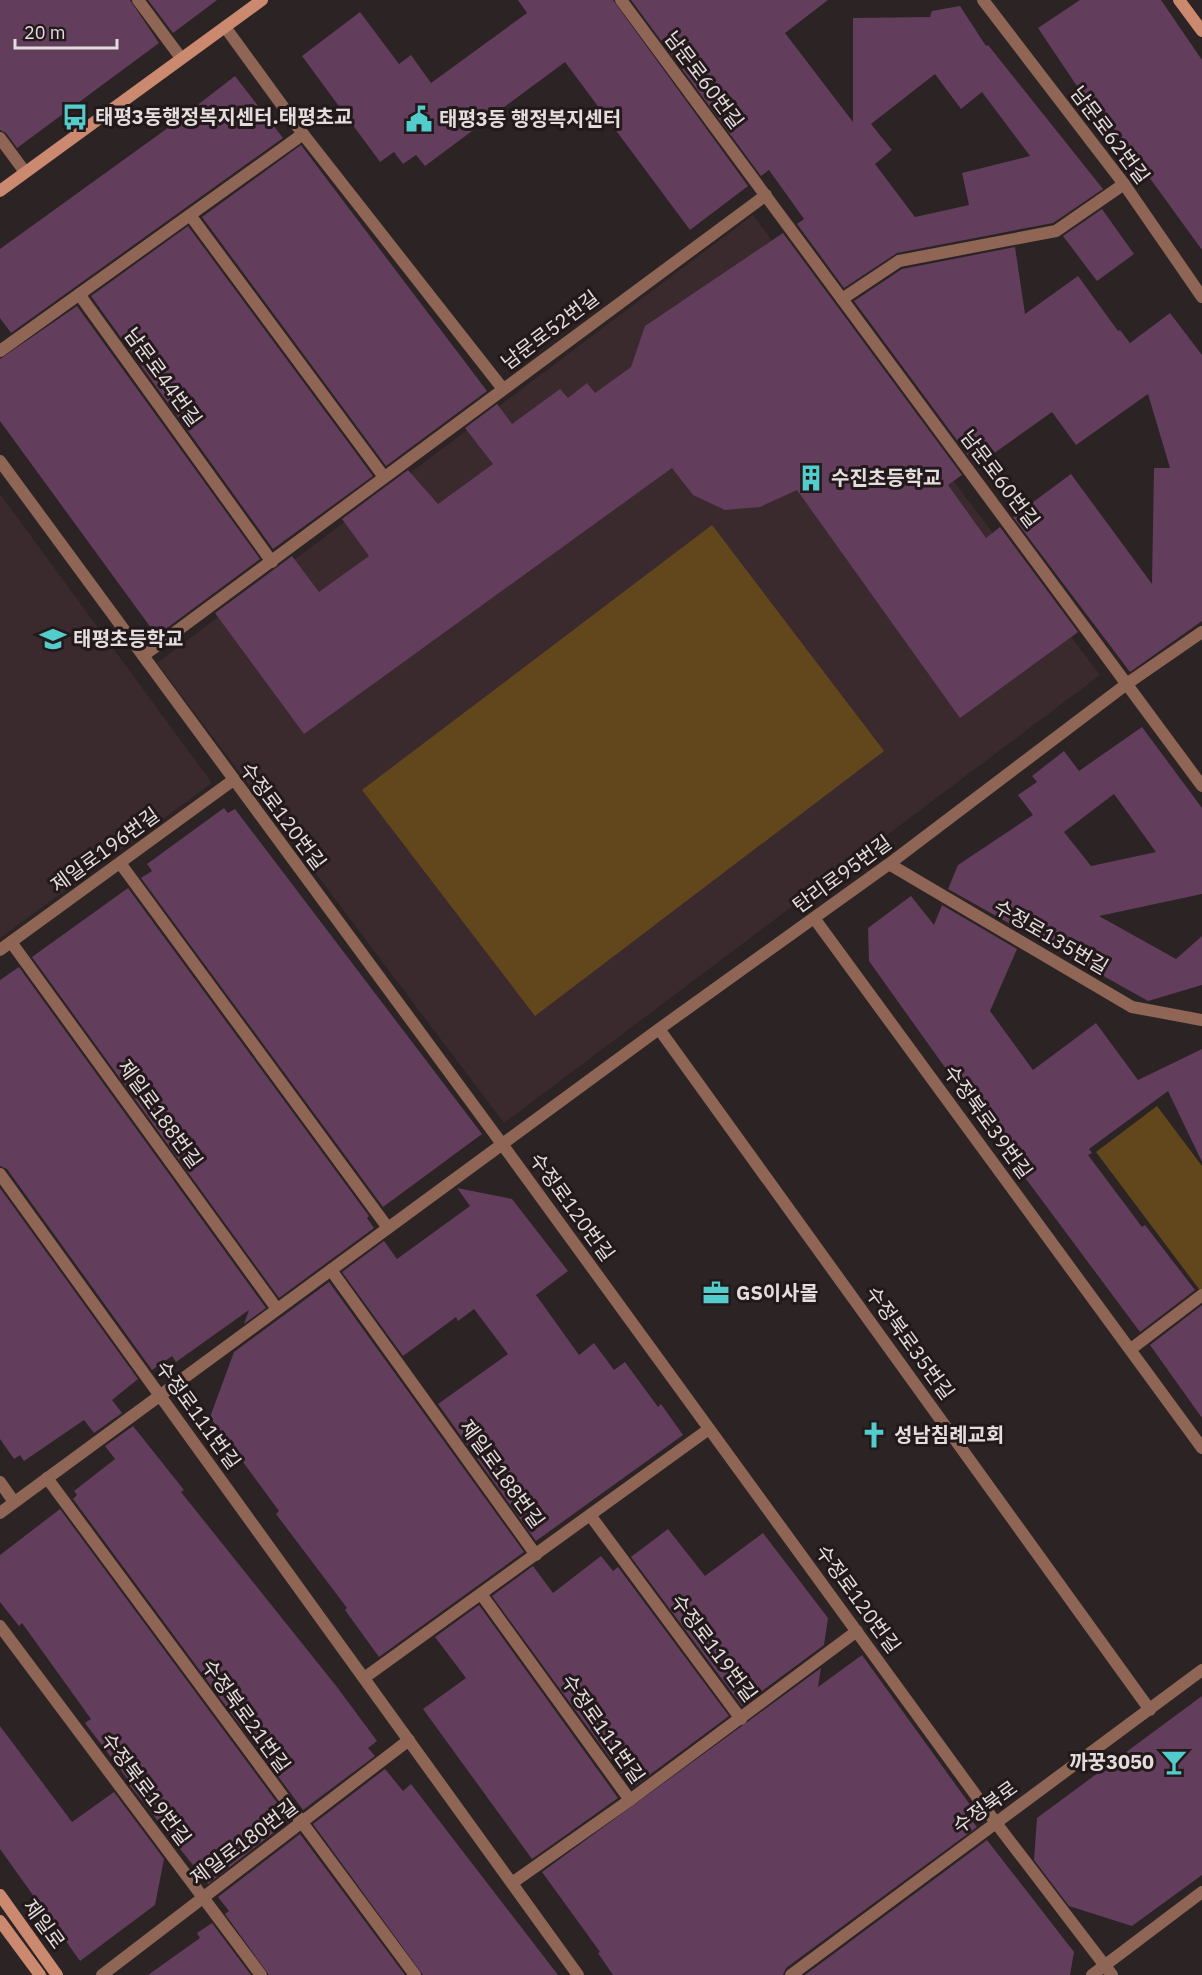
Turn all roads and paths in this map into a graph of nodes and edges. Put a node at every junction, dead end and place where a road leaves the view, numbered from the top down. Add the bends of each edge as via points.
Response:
1 (138, 0) edge
2 (262, 0) edge
3 (621, 0) edge
4 (983, 0) edge
5 (1179, 0) edge
6 (225, 27) junction
7 (1201, 28) edge
8 (181, 57) junction
9 (303, 134) junction
10 (0, 138) edge
11 (25, 172) junction
12 (1124, 184) junction
13 (0, 191) edge
14 (766, 195) junction
15 (190, 215) junction
16 (79, 294) junction
17 (1202, 297) edge
18 (842, 299) junction
19 (0, 351) edge
20 (503, 389) junction
21 (0, 461) edge
22 (384, 477) junction
23 (272, 562) junction
24 (1202, 632) edge
25 (143, 656) junction
26 (1128, 683) junction
27 (232, 781) junction
28 (1202, 786) edge
29 (120, 863) junction
30 (889, 864) junction
31 (814, 918) junction
32 (11, 942) junction
33 (0, 950) edge
34 (1202, 1020) edge
35 (659, 1029) junction
36 (502, 1144) junction
37 (0, 1174) edge
38 (388, 1228) junction
39 (331, 1270) junction
40 (1202, 1295) edge
41 (278, 1309) junction
42 (1131, 1349) junction
43 (160, 1395) junction
44 (709, 1429) junction
45 (1202, 1448) edge
46 (46, 1478) junction
47 (0, 1482) edge
48 (15, 1502) junction
49 (0, 1513) edge
50 (590, 1515) junction
51 (536, 1555) junction
52 (481, 1594) junction
53 (0, 1626) edge
54 (857, 1630) junction
55 (1202, 1670) edge
56 (364, 1678) junction
57 (1150, 1710) junction
58 (741, 1719) junction
59 (409, 1740) junction
60 (630, 1800) junction
61 (301, 1823) junction
62 (996, 1823) junction
63 (512, 1883) junction
64 (1202, 1892) edge
65 (0, 1895) edge
66 (204, 1897) junction
67 (0, 1921) edge
68 (1109, 1970) edge
69 (40, 1975) edge
70 (57, 1975) edge
71 (102, 1975) edge
72 (261, 1975) edge
73 (415, 1975) edge
74 (578, 1975) edge
75 (791, 1975) edge
76 (1092, 1975) edge

1 - 8 street
2 - 6 main road
3 - 14 street, 남문로60번길
4 - 12 street, 남문로62번길
5 - 7 main road
6 - 8 main road
6 - 9 street, 남문로52번길
8 - 11 main road
9 - 15 street
9 - 20 street, 남문로52번길
10 - 11 street
11 - 13 main road
12 - 17 street, 남문로62번길
12 - 18 street via 1056,231 899,261
14 - 18 street, 남문로60번길
14 - 20 street, 남문로52번길
15 - 16 street
15 - 22 street
16 - 19 street
16 - 23 street, 남문로44번길
18 - 26 street, 남문로60번길
20 - 22 street
21 - 25 street, 수정로120번길
22 - 23 street
23 - 25 street
24 - 26 street, 탄리로95번길
25 - 27 street, 수정로120번길
26 - 28 street
26 - 30 street, 탄리로95번길
27 - 29 street, 제일로196번길
27 - 36 street, 수정로120번길
29 - 32 street, 제일로196번길
29 - 38 street
30 - 31 street, 탄리로95번길
30 - 34 street, 수정로135번길 via 1132,1007
31 - 35 street, 탄리로95번길
31 - 42 street, 수정북로39번길
32 - 33 street, 제일로196번길
32 - 41 street, 제일로188번길
35 - 36 street, 탄리로95번길
35 - 57 street, 수정북로35번길
36 - 38 street
36 - 44 street, 수정로120번길
37 - 43 street, 수정로111번길
38 - 39 street
39 - 41 street
39 - 51 street, 제일로188번길
40 - 42 street
41 - 43 street
42 - 45 street, 수정북로39번길
43 - 46 street
43 - 56 street, 수정로111번길
44 - 50 street
44 - 54 street, 수정로120번길
46 - 48 street
46 - 61 street, 수정북로21번길
47 - 48 street
48 - 49 street
50 - 51 street
50 - 58 street, 수정로119번길
51 - 52 street
52 - 56 street
52 - 60 street, 수정로111번길
53 - 66 street, 수정북로19번길
54 - 58 street, 수정로119번길
54 - 62 street, 수정로120번길
55 - 57 street, 수정북로
56 - 59 street, 수정로111번길
57 - 62 street, 수정북로
58 - 60 street
59 - 61 street, 제일로180번길
59 - 63 street, 수정로111번길
60 - 63 street, 수정로111번길
61 - 66 street, 제일로180번길
61 - 73 street, 수정북로21번길
62 - 68 street, 수정로120번길
62 - 75 street, 수정북로
63 - 74 street, 수정로111번길
64 - 68 street
65 - 70 main road, 제일로
66 - 71 street, 제일로180번길
66 - 72 street, 수정북로19번길
67 - 69 main road, 제일로
68 - 76 street

